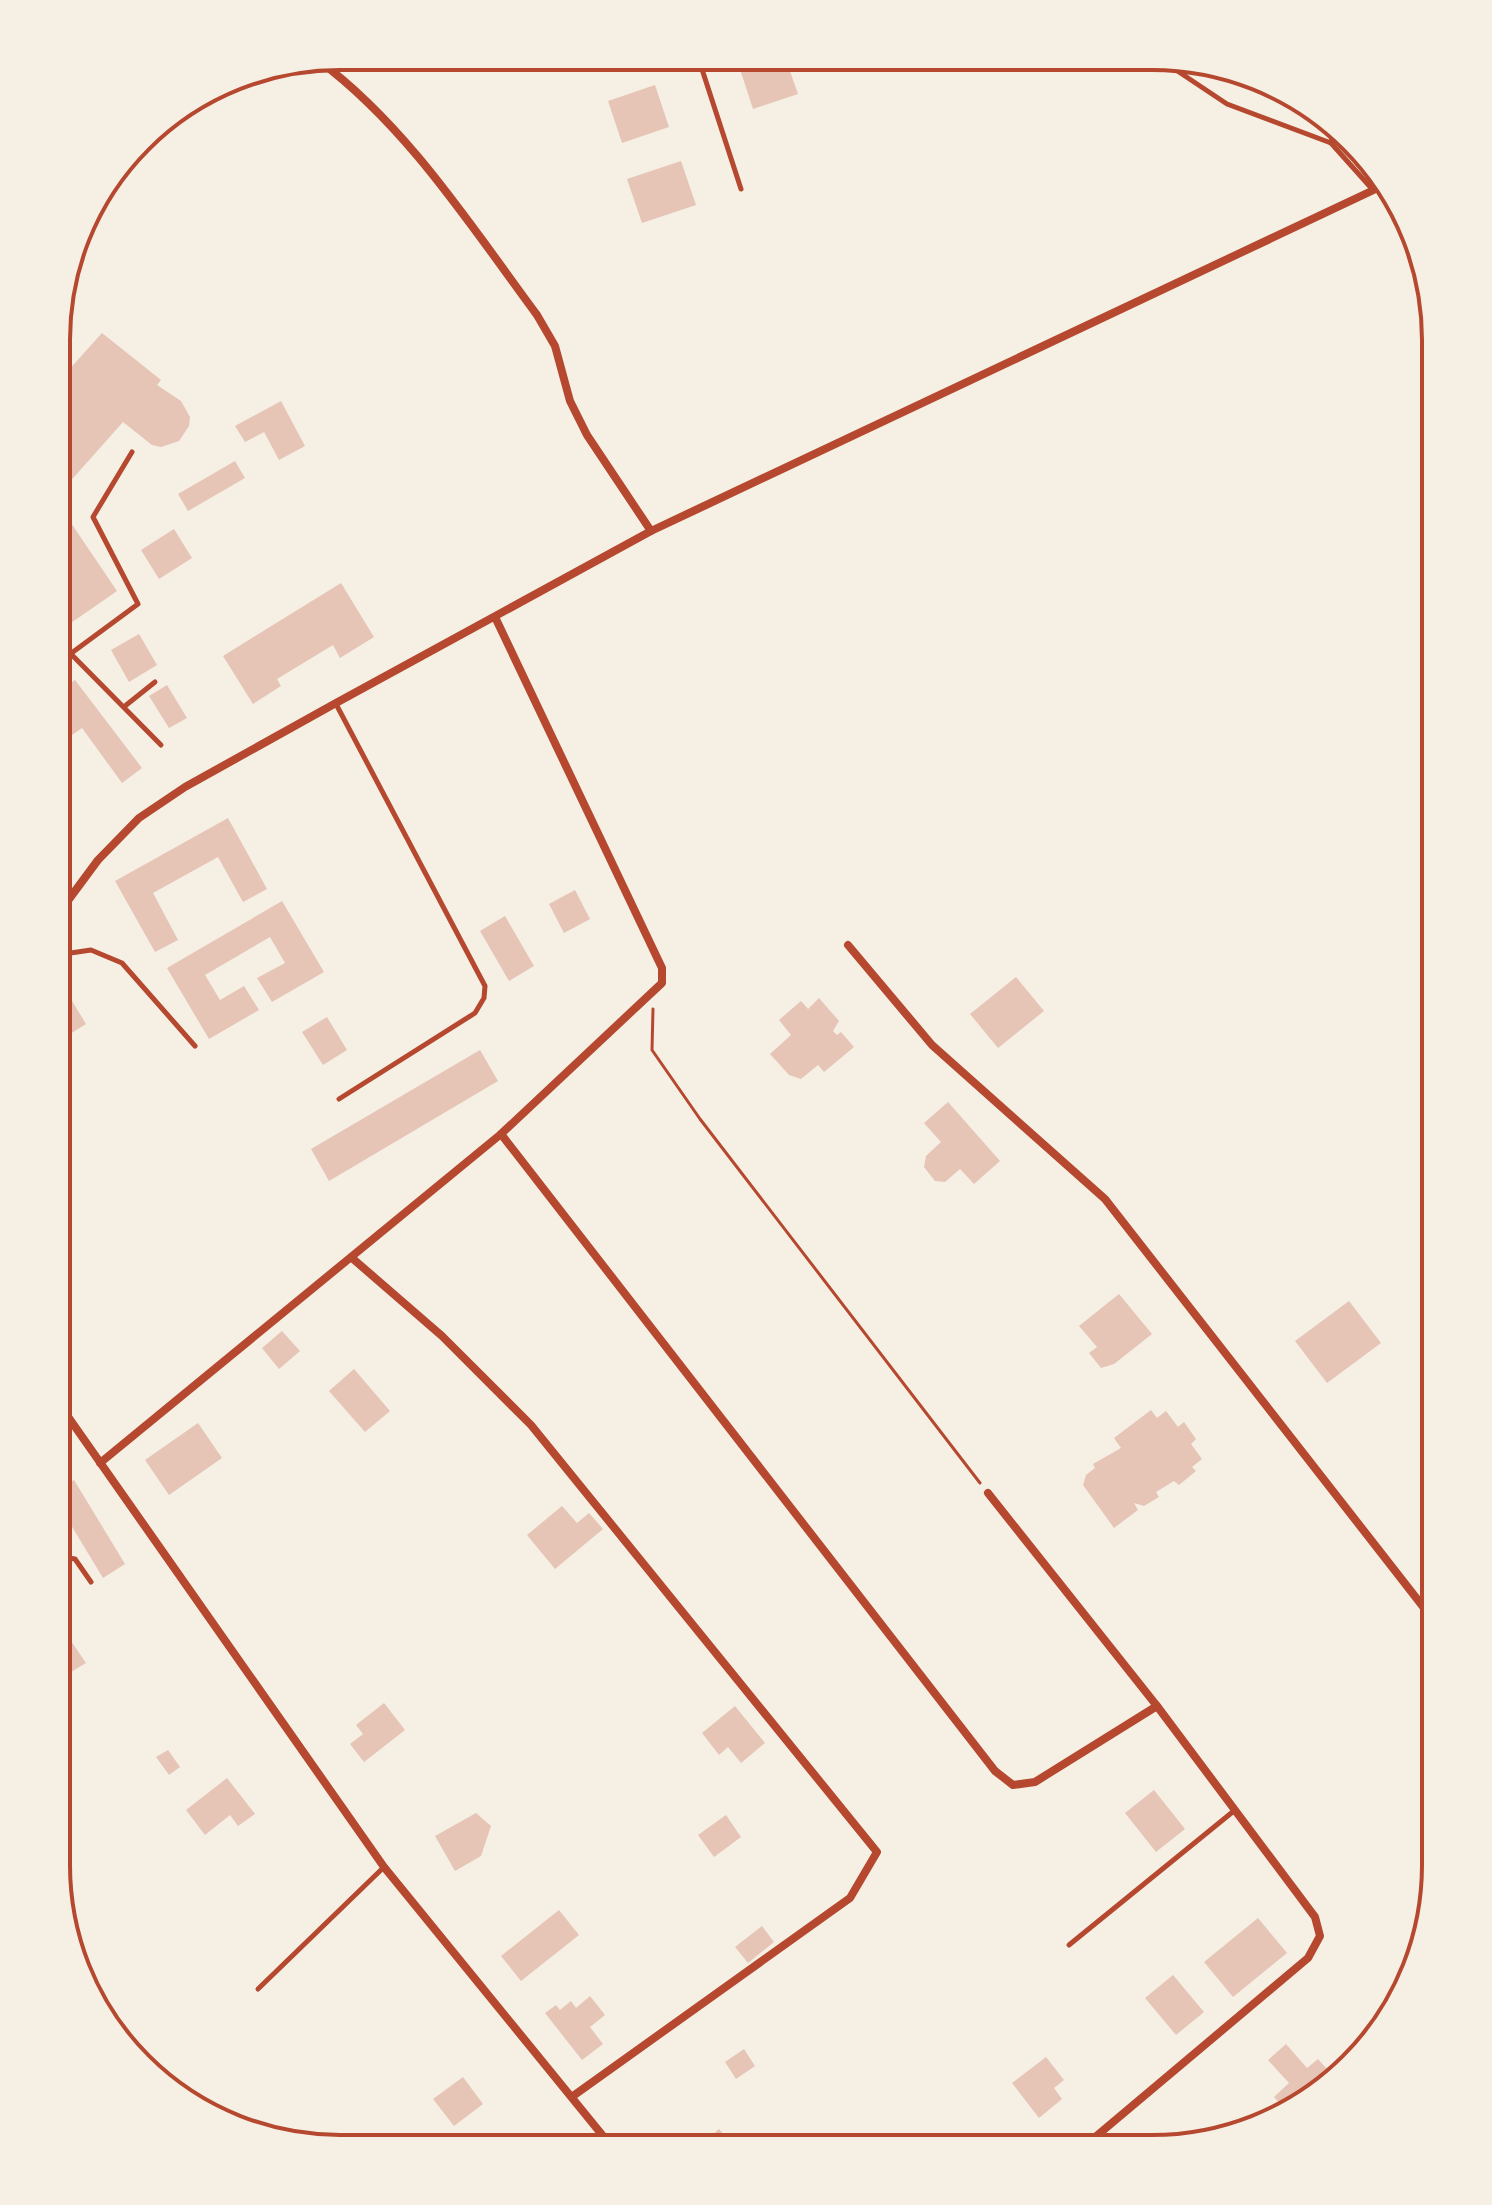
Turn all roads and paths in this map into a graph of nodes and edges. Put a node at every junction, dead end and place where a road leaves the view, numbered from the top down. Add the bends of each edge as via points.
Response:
1 (333, 70) edge
2 (702, 70) edge
3 (1178, 72) edge
4 (1332, 139) edge
5 (1331, 143) junction
6 (1370, 182) edge
7 (741, 189) dead end
8 (1375, 190) edge
9 (132, 452) dead end
10 (651, 531) junction
11 (495, 617) junction
12 (71, 654) joint
13 (155, 682) dead end
14 (336, 703) junction
15 (125, 706) junction
16 (161, 745) dead end
17 (70, 898) edge
18 (848, 945) dead end
19 (70, 953) edge
20 (653, 993) junction
21 (195, 1046) dead end
22 (339, 1099) dead end
23 (501, 1134) junction
24 (352, 1258) junction
25 (70, 1420) edge
26 (100, 1463) junction
27 (988, 1493) joint
28 (70, 1558) edge
29 (91, 1582) dead end
30 (1421, 1604) edge
31 (1157, 1706) junction
32 (1235, 1810) junction
33 (384, 1867) junction
34 (1069, 1945) dead end
35 (258, 1989) dead end
36 (573, 2096) junction
37 (603, 2135) edge
38 (1098, 2135) edge

1 - 10 street via 384,117 537,315 555,346 570,401 587,435
2 - 7 lane
3 - 5 lane via 1227,104
4 - 5 lane
5 - 6 lane
8 - 10 street
9 - 12 lane via 93,517 138,604
10 - 11 street
11 - 14 street
11 - 20 street via 662,968 662,983
12 - 15 lane
13 - 15 lane
14 - 17 street via 139,818
14 - 22 lane via 485,986 475,1013
15 - 16 lane
18 - 30 street via 932,1045 1105,1199
19 - 21 lane via 91,950 122,963
20 - 23 street
20 - 27 path via 652,1050
23 - 24 street
23 - 31 street via 995,1771 1013,1785 1035,1782
24 - 26 street
24 - 36 street via 442,1336 531,1425 877,1852 850,1898
25 - 26 street
26 - 33 street
27 - 31 street
28 - 29 lane
31 - 32 street
32 - 34 lane
32 - 38 street via 1315,1917 1320,1936 1308,1958
33 - 35 lane
33 - 36 street
36 - 37 street

